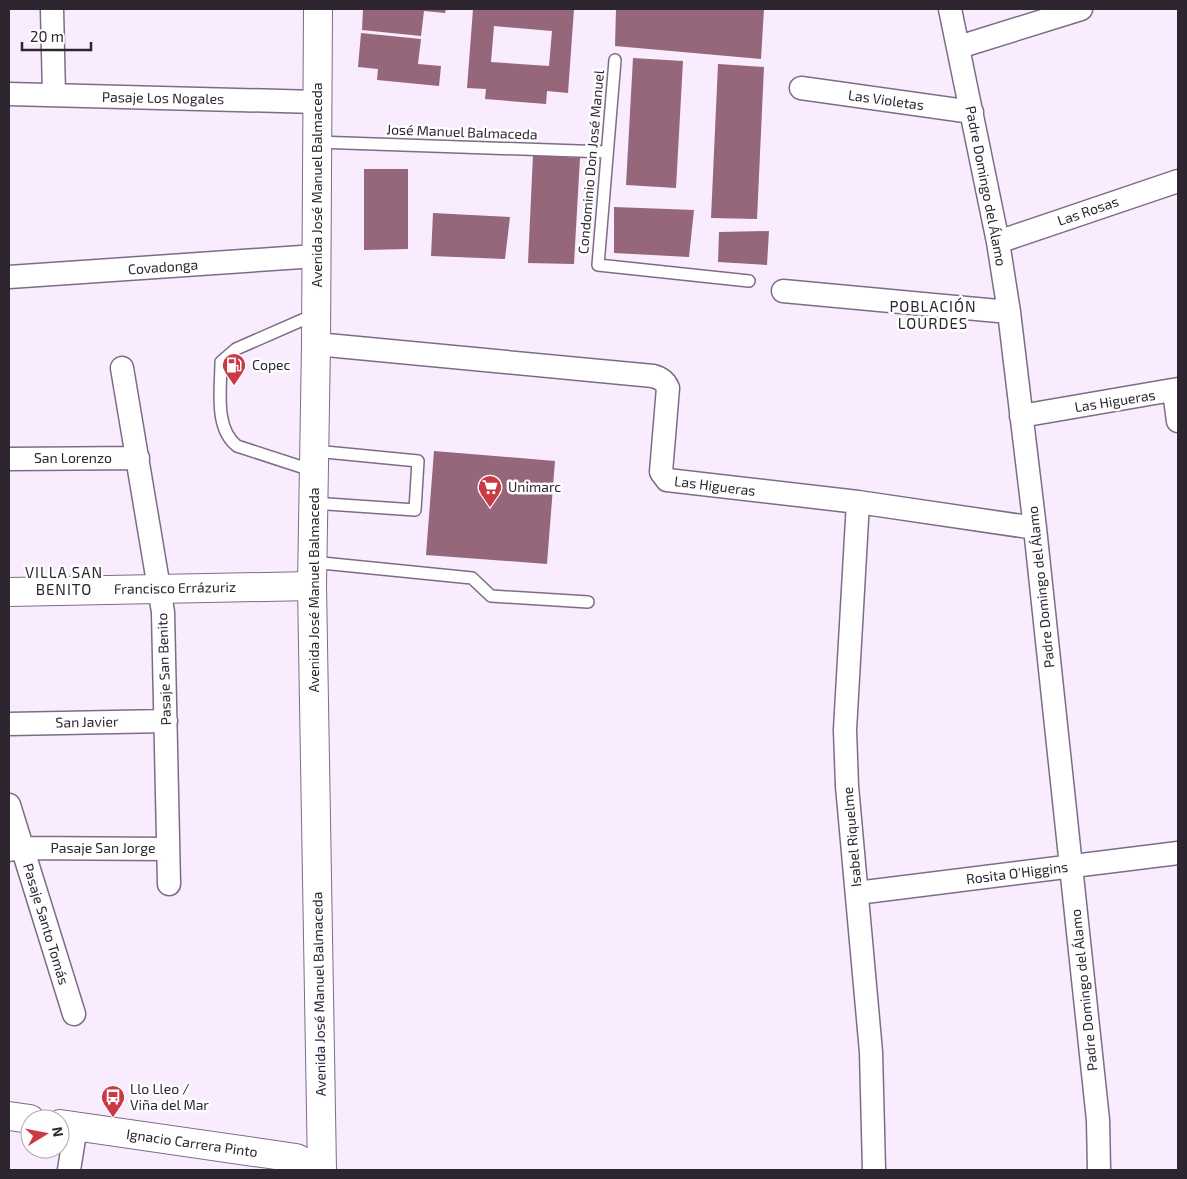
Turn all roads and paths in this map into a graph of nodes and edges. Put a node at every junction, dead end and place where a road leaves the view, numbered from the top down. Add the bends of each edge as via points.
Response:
1 (52, 9) edge
2 (318, 9) edge
3 (950, 9) edge
4 (1081, 9) edge
5 (959, 47) junction
6 (615, 60) dead end
7 (801, 88) dead end
8 (9, 94) edge
9 (54, 95) junction
10 (317, 102) junction
11 (972, 112) junction
12 (317, 142) junction
13 (607, 152) junction
14 (1178, 181) edge
15 (998, 242) junction
16 (316, 256) junction
17 (9, 277) edge
18 (749, 281) dead end
19 (783, 291) dead end
20 (1009, 312) junction
21 (316, 314) junction
22 (316, 344) junction
23 (122, 368) dead end
24 (1176, 390) edge
25 (1021, 416) junction
26 (1178, 422) edge
27 (9, 456) edge
28 (138, 458) junction
29 (314, 461) junction
30 (858, 502) junction
31 (313, 503) junction
32 (1035, 528) junction
33 (312, 574) junction
34 (160, 589) junction
35 (9, 592) edge
36 (588, 602) dead end
37 (166, 721) junction
38 (9, 724) edge
39 (9, 805) edge
40 (168, 848) junction
41 (15, 849) edge
42 (1178, 853) edge
43 (1070, 866) junction
44 (169, 884) dead end
45 (857, 893) junction
46 (74, 1014) dead end
47 (70, 1125) edge
48 (321, 1170) edge
49 (874, 1170) edge
50 (1098, 1170) edge

1 - 9 street
2 - 10 main road, Avenida José Manuel Balmaceda
3 - 5 street, Padre Domingo del Álamo
4 - 5 street
5 - 11 street, Padre Domingo del Álamo
6 - 13 lane, Condominio Don José Manuel
7 - 11 street, Las Violetas
8 - 9 street, Pasaje Los Nogales
9 - 10 street, Pasaje Los Nogales
10 - 12 main road, Avenida José Manuel Balmaceda
11 - 15 street, Padre Domingo del Álamo
12 - 13 lane, José Manuel Balmaceda
12 - 16 main road, Avenida José Manuel Balmaceda
13 - 18 lane, Condominio Don José Manuel via 598,265
14 - 15 street, Las Rosas
15 - 20 street, Padre Domingo del Álamo
16 - 17 street, Covadonga
16 - 21 main road, Avenida José Manuel Balmaceda
19 - 20 street
20 - 25 street, Padre Domingo del Álamo
21 - 22 main road, Avenida José Manuel Balmaceda
21 - 29 lane via 236,349 220,362 222,418 229,440 237,446
22 - 29 main road, Avenida José Manuel Balmaceda
22 - 30 street, Las Higueras via 660,378 668,388 661,472 667,480
23 - 28 street, Pasaje San Benito
24 - 25 street, Las Higueras
24 - 26 street
25 - 32 street, Padre Domingo del Álamo
27 - 28 street, San Lorenzo
28 - 34 street, Pasaje San Benito
29 - 31 main road, Avenida José Manuel Balmaceda
29 - 31 lane via 418,461 415,510
30 - 32 street, Las Higueras
30 - 45 street, Isabel Riquelme via 845,730
31 - 33 main road, Avenida José Manuel Balmaceda
32 - 43 street, Padre Domingo del Álamo
33 - 34 main road, Francisco Errázuriz
33 - 36 lane via 472,578 491,596
33 - 48 main road, Avenida José Manuel Balmaceda
34 - 35 main road, Francisco Errázuriz
34 - 37 street, Pasaje San Benito via 164,612
37 - 38 street, San Javier
37 - 40 street, Pasaje San Benito
39 - 41 street, Pasaje Santo Tomás
40 - 41 street, Pasaje San Jorge
40 - 44 street, Pasaje San Benito
41 - 46 street, Pasaje Santo Tomás
42 - 43 street, Rosita O'Higgins
43 - 45 street, Rosita O'Higgins
43 - 50 street, Padre Domingo del Álamo via 1098,1120
45 - 49 street, Isabel Riquelme via 871,1052
47 - 48 main road, Ignacio Carrera Pinto via 296,1158

